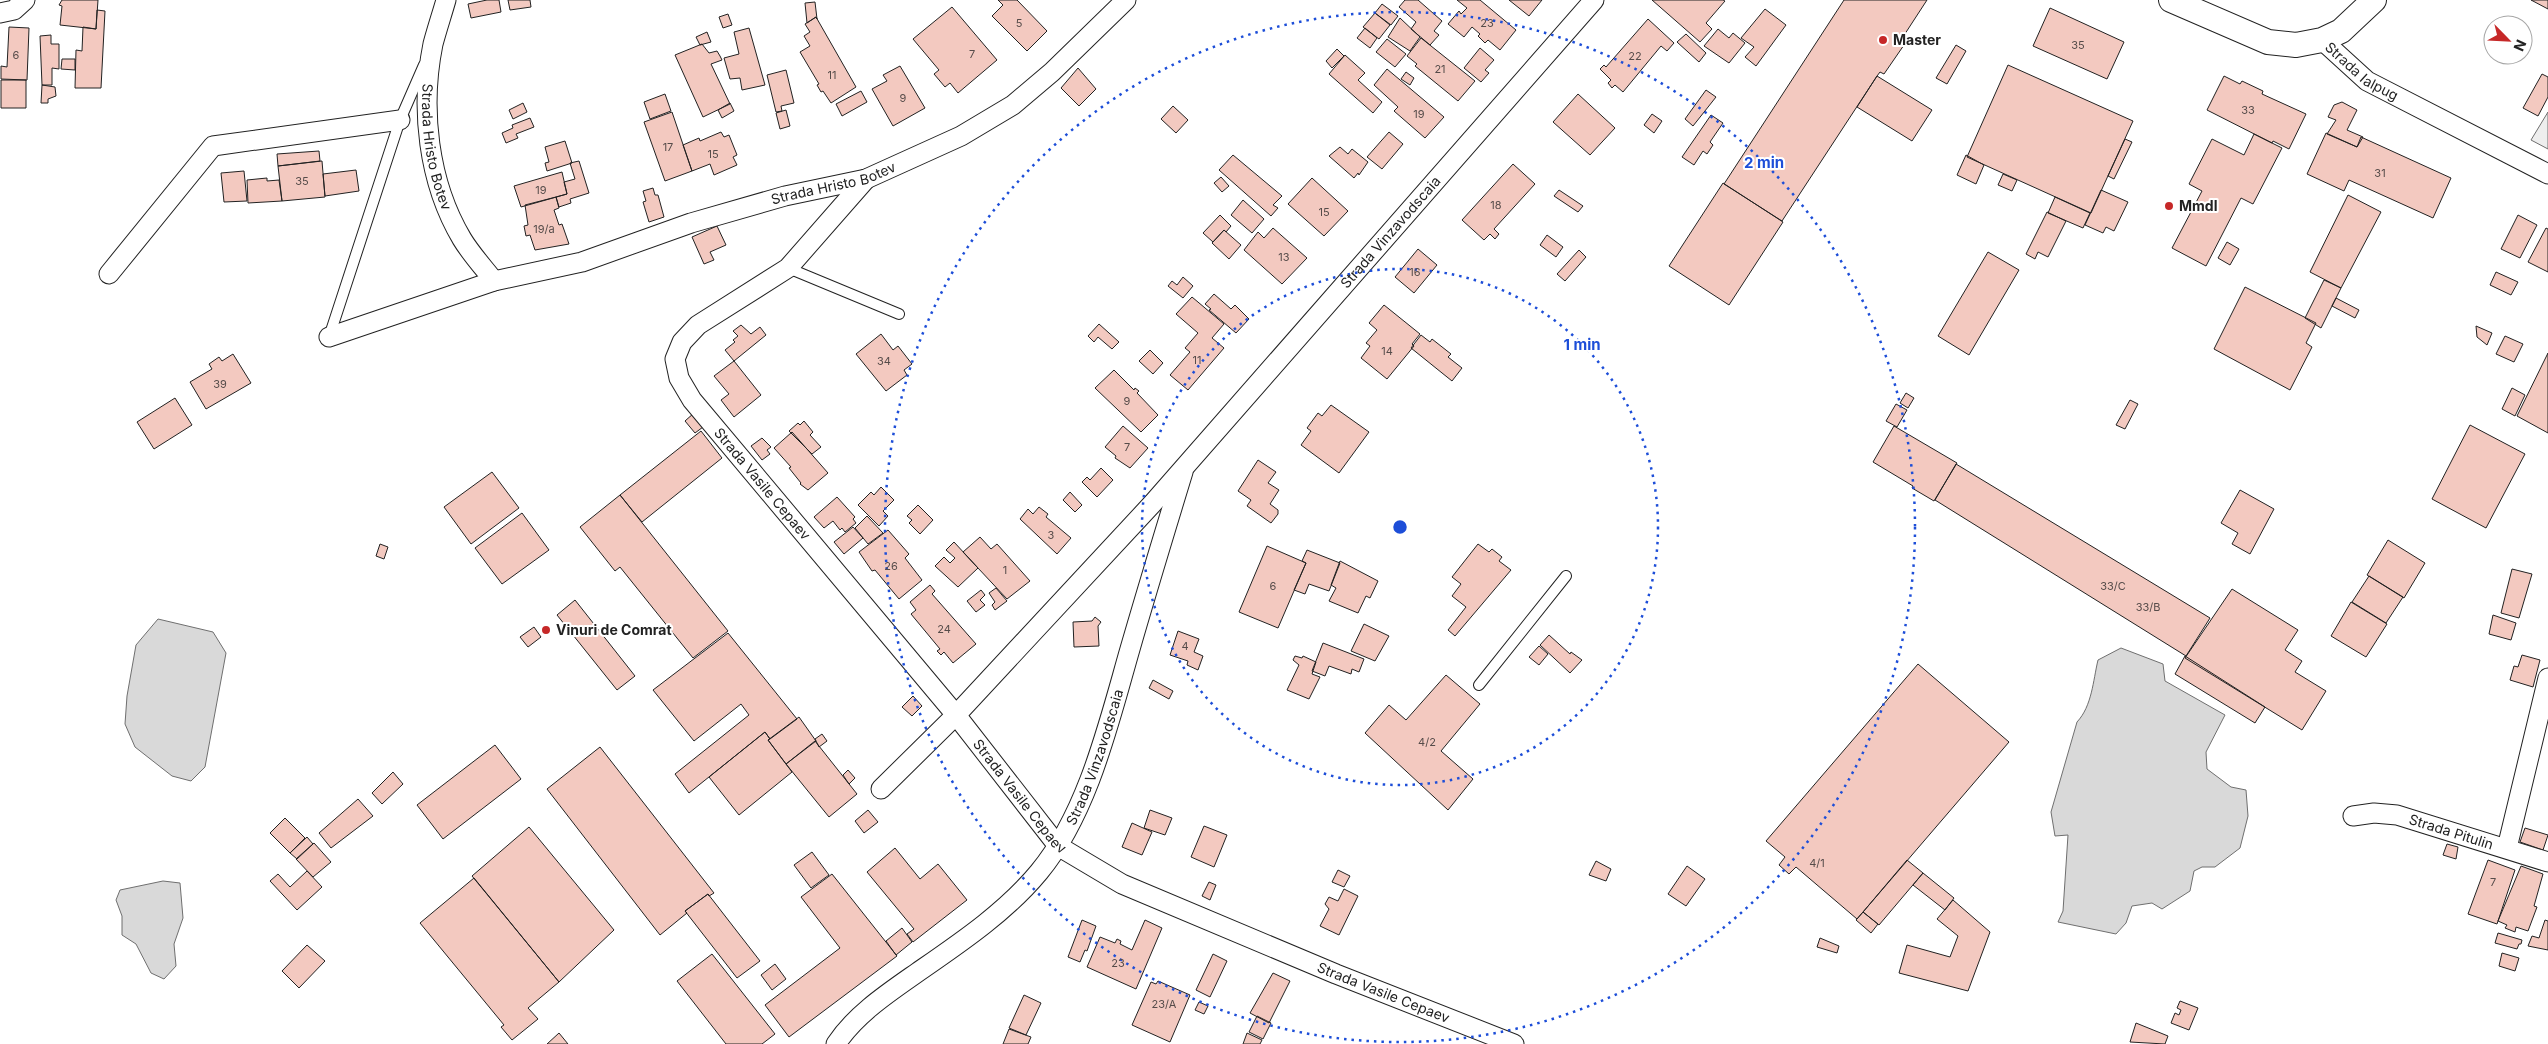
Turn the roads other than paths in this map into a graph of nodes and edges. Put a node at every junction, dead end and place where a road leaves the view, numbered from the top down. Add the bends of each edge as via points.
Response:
1 (25, 0) edge
2 (446, 0) edge
3 (1126, 0) edge
4 (1594, 0) edge
5 (2171, 0) edge
6 (2374, 0) edge
7 (0, 13) edge
8 (2322, 40) junction
9 (433, 44) junction
10 (400, 120) junction
11 (2548, 174) edge
12 (866, 179) junction
13 (788, 268) junction
14 (109, 274) dead end
15 (494, 282) junction
16 (899, 314) dead end
17 (329, 337) joint
18 (1185, 464) junction
19 (1566, 576) dead end
20 (2548, 678) edge
21 (1479, 685) dead end
22 (956, 715) junction
23 (881, 789) dead end
24 (2353, 816) dead end
25 (1058, 846) junction
26 (2507, 848) junction
27 (2548, 862) edge
28 (836, 1044) edge
29 (1514, 1044) edge

1 - 7 street via 14,10
2 - 9 street, Strada Hristo Botev
3 - 12 street, Strada Hristo Botev via 1013,105 960,136
4 - 18 street, Strada Vinzavodscaia via 1301,337
5 - 8 street, Strada Ialpug via 2268,42 2296,45
6 - 8 street via 2341,31
8 - 11 street, Strada Ialpug via 2367,81
9 - 10 lane
9 - 15 street, Strada Hristo Botev via 426,105 432,158 446,207 462,240
10 - 14 street via 213,146
10 - 17 lane
12 - 13 street
12 - 15 street, Strada Hristo Botev via 785,196 691,223 582,262
13 - 16 lane
13 - 22 street, Strada Vasile Cepaev via 698,325 682,342 674,359 679,378 692,400
15 - 17 street, Strada Hristo Botev
18 - 22 street, Strada Vinzavodscaia
18 - 25 street, Strada Vinzavodscaia via 1105,735 1080,801
19 - 21 lane
20 - 26 street
22 - 23 street, Strada Vinzavodscaia
22 - 25 street, Strada Vasile Cepaev
24 - 26 street, Strada Pitulin via 2374,813 2397,815
25 - 28 street, Strada Vinzavodscaia via 1040,872 1012,900 957,945 875,1002
25 - 29 street, Strada Vasile Cepaev via 1122,884
26 - 27 street, Strada Pitulin

